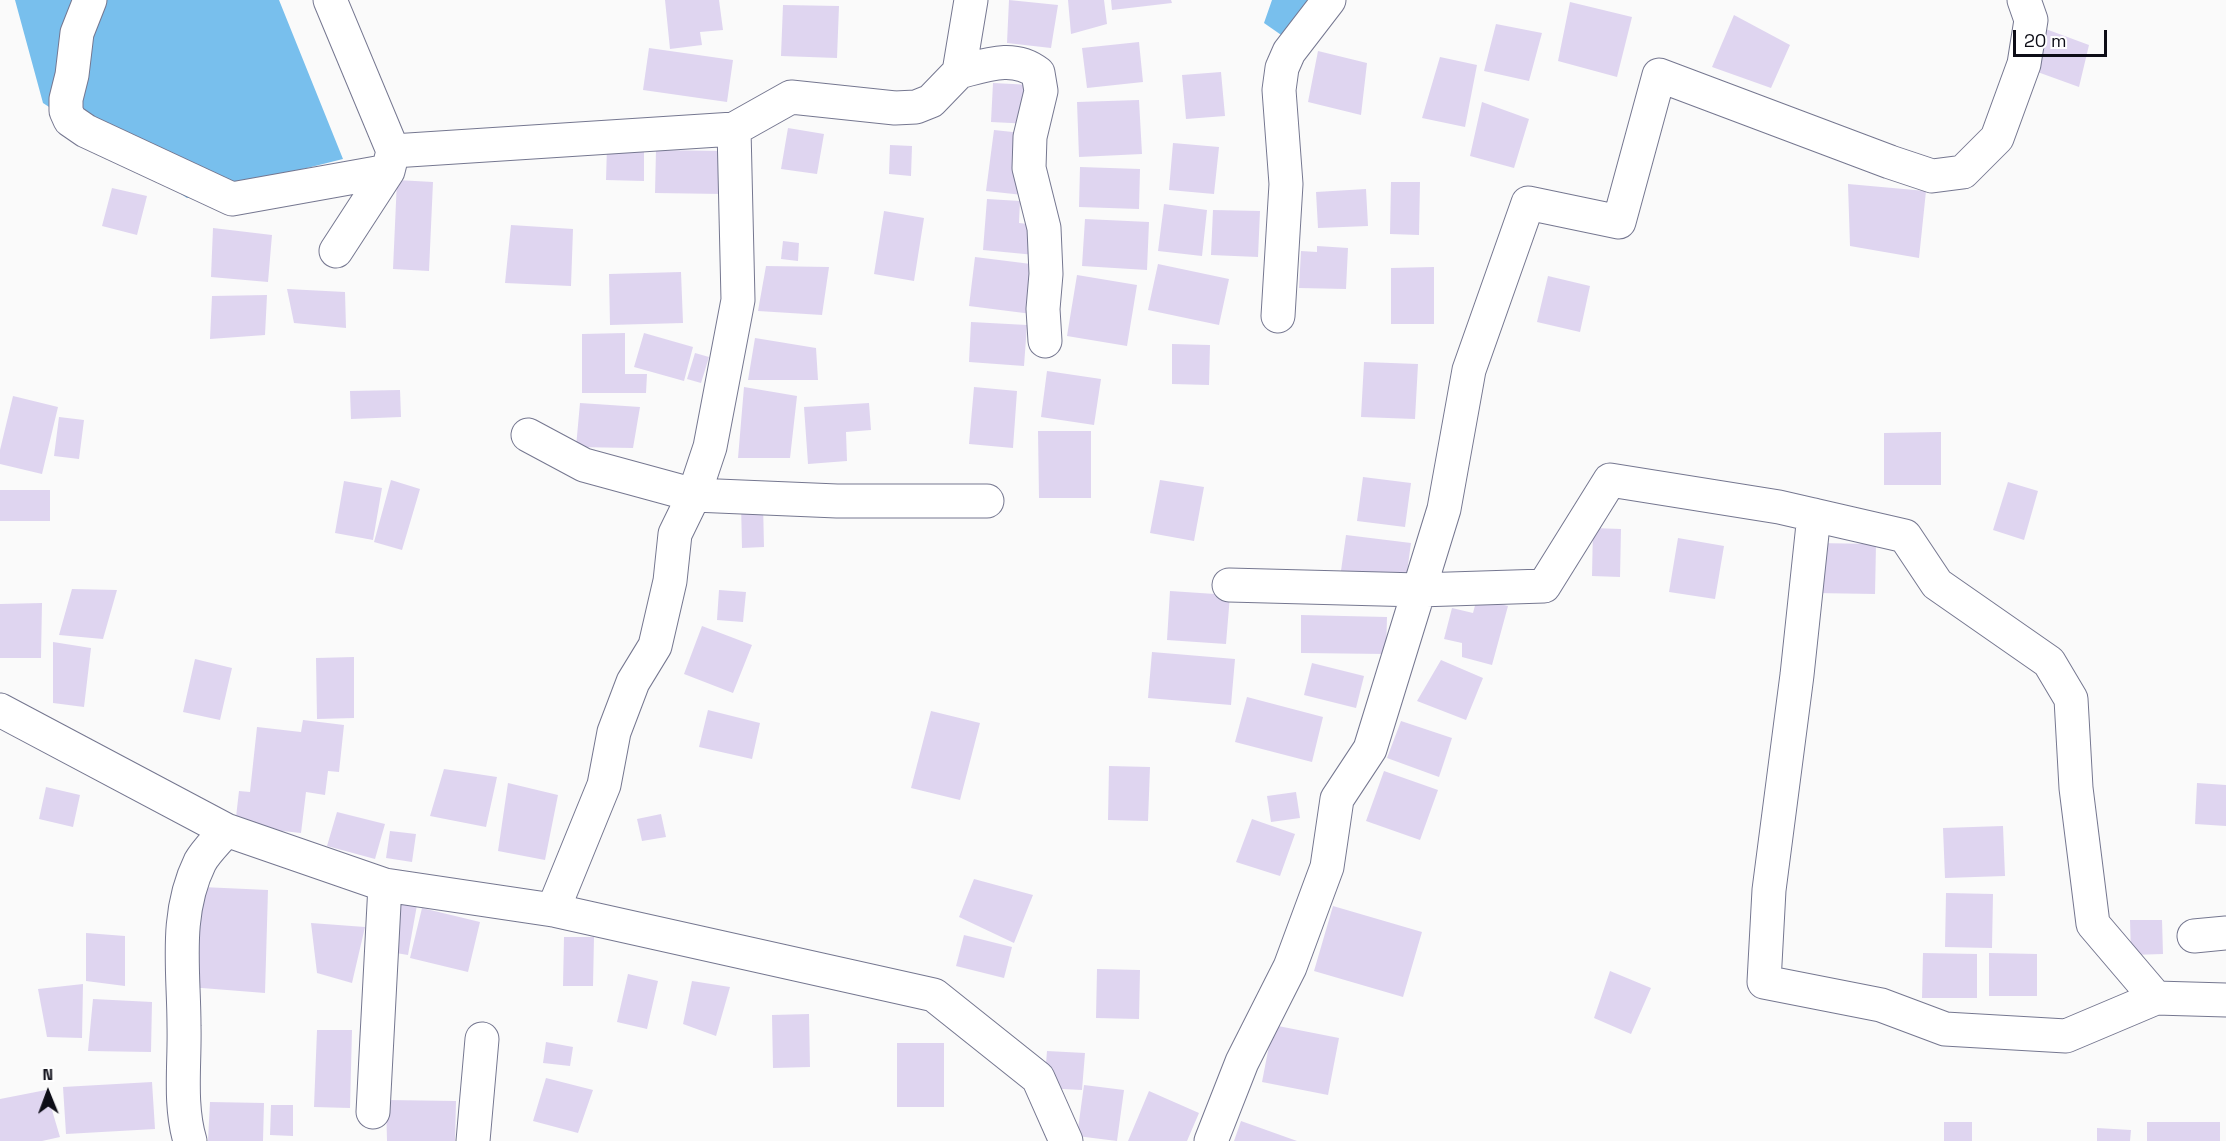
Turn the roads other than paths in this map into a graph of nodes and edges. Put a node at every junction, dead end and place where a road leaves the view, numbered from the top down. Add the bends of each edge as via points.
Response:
1 (90, 0) edge
2 (330, 0) edge
3 (971, 0) edge
4 (1329, 0) edge
5 (2024, 0) edge
6 (959, 72) junction
7 (734, 129) junction
8 (391, 161) junction
9 (336, 251) dead end
10 (1278, 316) dead end
11 (1045, 341) dead end
12 (528, 435) dead end
13 (694, 495) junction
14 (987, 501) dead end
15 (1814, 515) junction
16 (1229, 585) dead end
17 (1419, 590) junction
18 (0, 710) edge
19 (226, 830) junction
20 (385, 885) junction
21 (553, 910) junction
22 (2226, 933) edge
23 (2194, 936) dead end
24 (2156, 999) junction
25 (2226, 1000) edge
26 (482, 1039) dead end
27 (373, 1112) dead end
28 (190, 1141) edge
29 (473, 1141) edge
30 (1066, 1141) edge
31 (1211, 1141) edge

1 - 8 street via 77,33 66,99 70,120 86,132 232,198
2 - 8 street
3 - 6 street
4 - 10 street via 1289,52 1282,68 1279,90 1286,184
5 - 17 street via 2031,20 2024,64 1997,138 1963,172 1932,176 1659,75 1619,222 1528,202 1469,370 1444,509
6 - 7 street via 931,100 916,107 791,97
6 - 11 street via 1016,62 1038,73 1041,91 1030,137 1029,168 1044,228
7 - 8 street
7 - 13 street via 738,300 710,447
8 - 9 street
12 - 13 street via 584,465
13 - 14 street via 837,501
13 - 21 street via 675,534 670,582 655,646 633,682 614,732 604,785
15 - 17 street via 1610,480 1544,586
15 - 24 street via 1905,536 1938,584 2049,662 2071,699 2076,788 2093,924
15 - 24 street via 1769,890 1764,982 1881,1005 1945,1029 2066,1036
16 - 17 street
17 - 31 street via 1370,749 1337,799 1327,867 1294,956 1242,1062
18 - 19 street
19 - 20 street
19 - 28 street via 201,861 185,907 181,946 183,1076
20 - 21 street
20 - 27 street
21 - 30 street via 934,995 1038,1078
22 - 23 street
24 - 25 street
26 - 29 street

